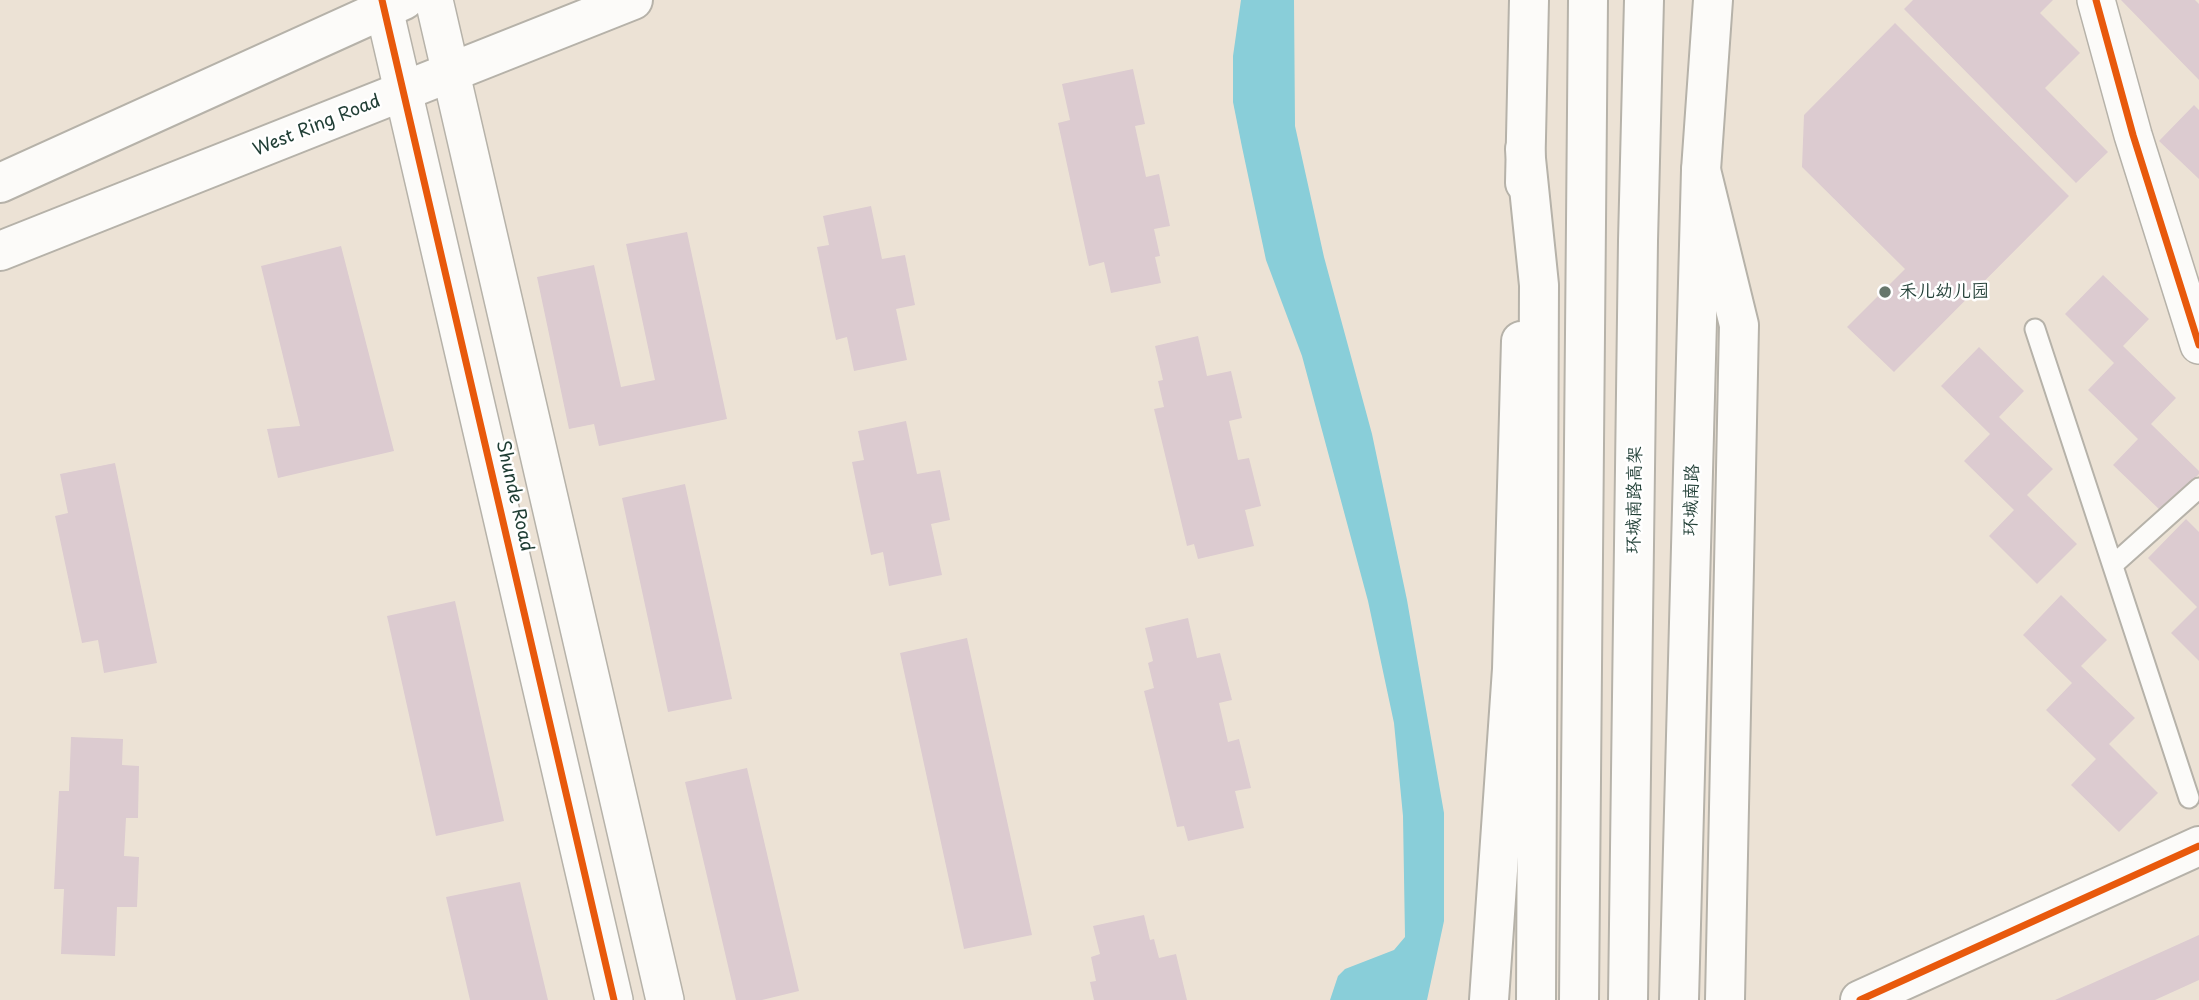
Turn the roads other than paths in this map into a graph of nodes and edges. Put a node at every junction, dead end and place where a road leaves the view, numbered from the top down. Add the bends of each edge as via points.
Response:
1 (434, 0) edge
2 (633, 0) edge
3 (1529, 0) edge
4 (1588, 0) edge
5 (1644, 0) edge
6 (1713, 0) edge
7 (2096, 0) edge
8 (390, 3) edge
9 (450, 72) junction
10 (405, 91) junction
11 (1525, 149) junction
12 (1701, 170) junction
13 (0, 183) edge
14 (0, 251) edge
15 (2035, 329) dead end
16 (2199, 345) edge
17 (2199, 488) edge
18 (2113, 565) junction
19 (2189, 797) dead end
20 (2199, 846) edge
21 (614, 1000) edge
22 (664, 1000) edge
23 (1489, 1000) edge
24 (1536, 1000) edge
25 (1579, 1000) edge
26 (1628, 1000) edge
27 (1679, 1000) edge
28 (1725, 1000) edge
29 (1860, 1000) edge

1 - 9 street, Shunde Road
2 - 9 main road, West Ring Road
3 - 11 main road
4 - 25 main road
5 - 26 main road, 环城南路高架
6 - 12 main road, 环城南路
7 - 16 street
8 - 10 street, Shunde Road
8 - 13 main road
9 - 10 main road, West Ring Road
9 - 22 street, Shunde Road
10 - 14 main road, West Ring Road
10 - 21 street, Shunde Road
11 - 23 main road via 1512,669
11 - 24 main road via 1539,285
12 - 27 main road, 环城南路
12 - 28 main road via 1739,324
15 - 18 lane
17 - 18 lane
18 - 19 lane
20 - 29 main road

